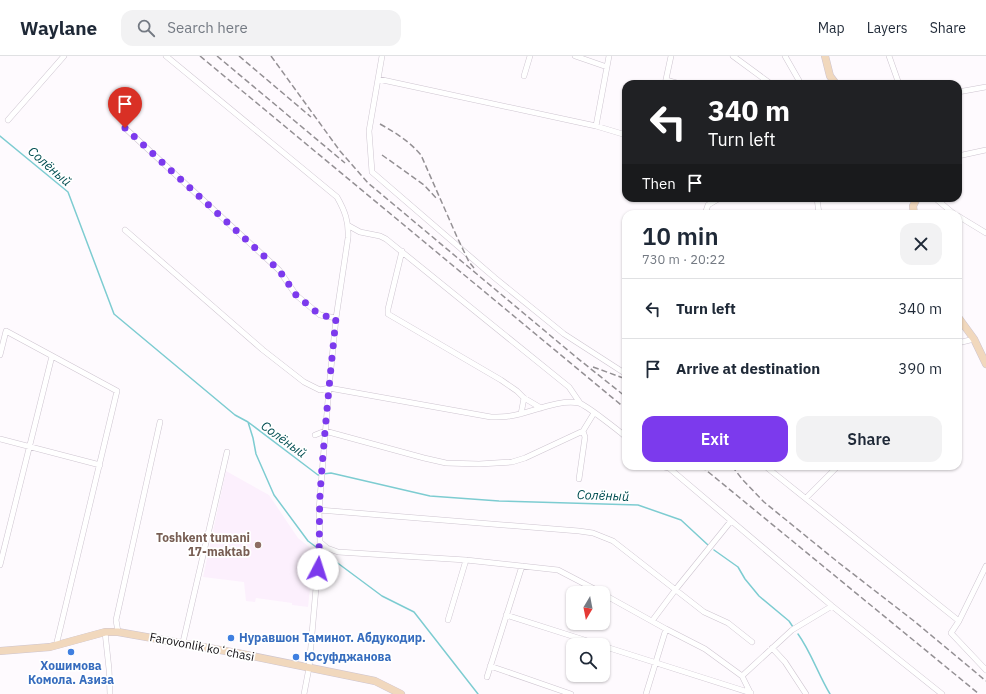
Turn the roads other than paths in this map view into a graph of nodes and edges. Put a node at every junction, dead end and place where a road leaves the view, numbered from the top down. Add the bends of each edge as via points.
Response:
1 (64, 56) edge
2 (166, 56) edge
3 (382, 56) edge
4 (530, 56) edge
5 (575, 56) edge
6 (609, 56) edge
7 (671, 56) edge
8 (732, 56) edge
9 (785, 56) edge
10 (825, 56) edge
11 (889, 56) edge
12 (607, 66) junction
13 (524, 76) dead end
14 (378, 79) junction
15 (665, 80) edge
16 (765, 80) edge
17 (799, 80) edge
18 (833, 80) edge
19 (898, 80) edge
20 (986, 87) edge
21 (962, 91) edge
22 (8, 120) dead end
23 (596, 126) junction
24 (125, 128) dead end
25 (622, 134) edge
26 (986, 150) edge
27 (962, 155) edge
28 (713, 202) edge
29 (940, 202) edge
30 (706, 210) edge
31 (949, 210) edge
32 (962, 218) edge
33 (349, 226) junction
34 (125, 230) dead end
35 (986, 232) edge
36 (402, 252) junction
37 (336, 318) junction
38 (962, 322) edge
39 (974, 339) junction
40 (962, 342) edge
41 (984, 354) edge
42 (0, 355) edge
43 (52, 356) junction
44 (986, 364) edge
45 (622, 371) edge
46 (329, 388) junction
47 (524, 398) junction
48 (580, 403) junction
49 (541, 408) junction
50 (594, 413) junction
51 (521, 414) junction
52 (160, 422) dead end
53 (325, 431) junction
54 (583, 432) junction
55 (622, 434) edge
56 (315, 435) dead end
57 (0, 438) edge
58 (30, 446) junction
59 (227, 452) dead end
60 (100, 465) junction
61 (670, 470) edge
62 (770, 470) edge
63 (834, 470) edge
64 (579, 479) dead end
65 (806, 498) junction
66 (319, 510) junction
67 (731, 521) junction
68 (320, 544) junction
69 (466, 560) junction
70 (0, 565) edge
71 (522, 566) junction
72 (986, 566) edge
73 (589, 586) edge
74 (676, 589) junction
75 (610, 597) edge
76 (832, 606) junction
77 (506, 615) junction
78 (448, 620) dead end
79 (959, 620) junction
80 (652, 621) junction
81 (666, 629) junction
82 (105, 632) junction
83 (118, 632) junction
84 (580, 638) edge
85 (183, 642) junction
86 (752, 642) dead end
87 (56, 646) junction
88 (610, 648) edge
89 (772, 648) junction
90 (0, 651) edge
91 (655, 663) junction
92 (490, 666) junction
93 (309, 668) junction
94 (986, 670) edge
95 (742, 676) junction
96 (487, 678) dead end
97 (751, 693) edge
98 (111, 694) edge
99 (304, 694) edge
100 (400, 694) edge
101 (571, 694) edge
102 (646, 694) edge
103 (806, 694) edge
104 (942, 694) edge

1 - 22 street
2 - 33 street via 337,197
3 - 14 street
4 - 13 street
5 - 12 street
6 - 12 street
7 - 15 street
8 - 16 street
9 - 17 street
10 - 18 street
11 - 19 street
12 - 23 street
14 - 23 street
14 - 45 street via 369,131 372,172 564,334
20 - 21 street
23 - 25 street
24 - 37 street via 279,270 296,295 320,315
26 - 27 street
28 - 30 street
29 - 31 street
32 - 35 street
33 - 36 street via 360,232 380,236
33 - 37 street
34 - 46 street via 263,350 304,382 320,390
36 - 47 street via 388,314 501,380
36 - 48 street via 570,387
37 - 46 street
38 - 39 street
39 - 40 street
39 - 41 street
41 - 44 street
42 - 43 street via 6,331
43 - 58 street
43 - 60 street via 117,391
46 - 51 street via 491,418
46 - 53 street
47 - 49 street
47 - 51 street
48 - 49 street
48 - 50 street
49 - 51 street
50 - 54 street
50 - 55 street
52 - 83 street via 116,620
53 - 54 street via 446,463 479,464 512,462 525,458
53 - 56 street
53 - 66 street
54 - 64 street via 585,437
57 - 58 street
58 - 60 street
58 - 70 street
59 - 85 street
60 - 87 street
61 - 67 street
62 - 65 street
63 - 65 street
65 - 79 street
66 - 68 street
66 - 74 street via 593,533 612,541
67 - 74 street
67 - 76 street
68 - 69 street via 338,552
68 - 93 street
69 - 71 street
69 - 78 street
71 - 73 street via 558,570
71 - 77 street
72 - 79 street
74 - 80 street
74 - 86 street via 704,612 728,623
75 - 80 street
76 - 89 street via 792,630
76 - 104 street
77 - 84 street
77 - 92 street
79 - 94 street via 951,633
80 - 81 street
81 - 91 street
81 - 95 street via 704,649
82 - 83 street, Farovonlik koʻchasi
82 - 87 street, Farovonlik koʻchasi
82 - 98 street
83 - 85 street, Farovonlik koʻchasi
85 - 93 street, Farovonlik koʻchasi
87 - 90 street, Farovonlik koʻchasi
88 - 91 street
89 - 95 street
89 - 103 street via 785,662
91 - 97 street
91 - 102 street
92 - 96 street
92 - 101 street
93 - 99 street
93 - 100 street, Farovonlik koʻchasi via 375,682
95 - 97 street

